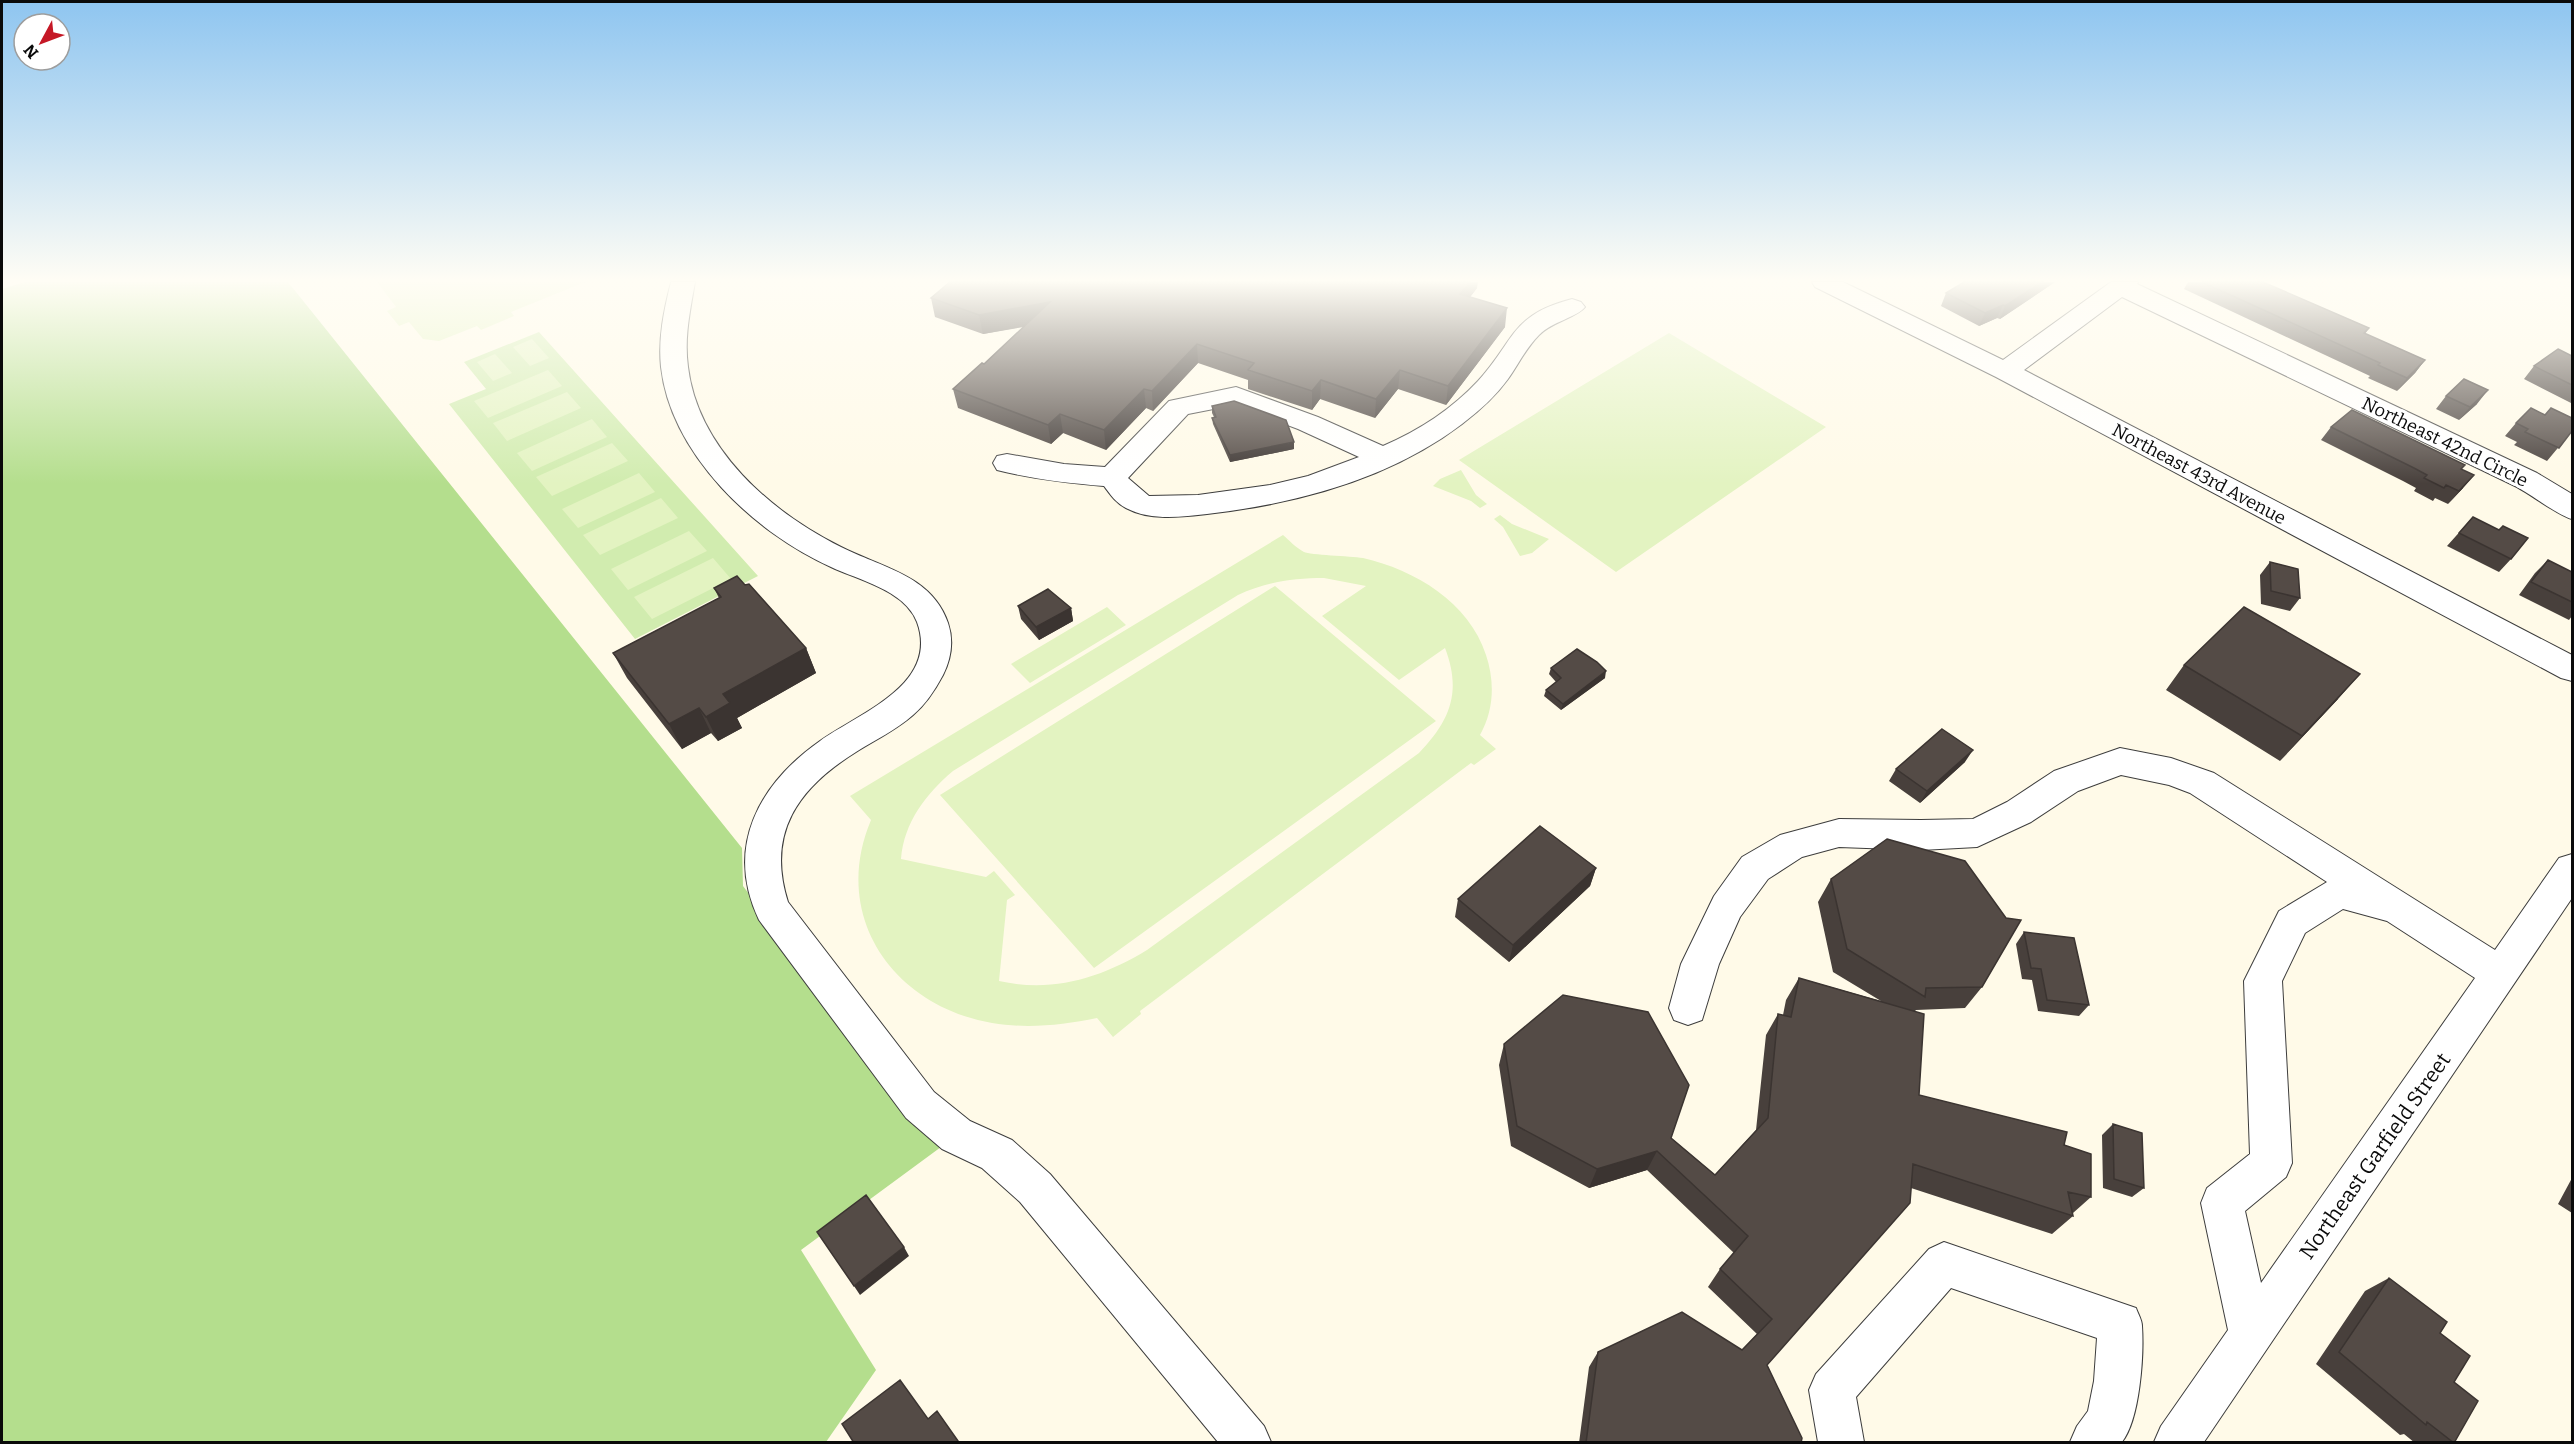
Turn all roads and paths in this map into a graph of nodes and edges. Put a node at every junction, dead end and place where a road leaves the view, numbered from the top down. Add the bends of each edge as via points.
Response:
1 (673, 349) edge
2 (1513, 349) edge
3 (1961, 349) edge
4 (2034, 349) edge
5 (2258, 349) edge
6 (2005, 371) junction
7 (1383, 457) junction
8 (1007, 463) dead end
9 (1112, 477) junction
10 (2568, 497) edge
11 (2572, 669) edge
12 (2572, 869) edge
13 (2397, 908) junction
14 (2500, 974) junction
15 (1688, 1008) dead end
16 (2251, 1335) junction
17 (1248, 1443) edge
18 (1841, 1443) edge
19 (2093, 1443) edge
20 (2177, 1443) edge

1 - 17 street via 674,370 686,412 707,452 735,487 805,541 912,592 925,606 936,636 933,663 909,699 807,769 776,808 761,854 761,873 772,909 920,1105 956,1135 997,1154 1035,1188
2 - 7 street via 1490,384 1454,417 1411,446
3 - 6 street, Northeast 43rd Avenue
4 - 6 street
5 - 10 street, Northeast 42nd Circle
6 - 11 street, Northeast 43rd Avenue
7 - 9 street via 1310,486 1187,506 1138,502
7 - 9 street via 1236,396 1179,406
8 - 9 street
12 - 14 street, Northeast Garfield Street
13 - 14 street
13 - 15 street via 2202,783 2120,760 2066,782 1977,833 1839,833 1792,845 1755,868 1727,907 1700,964
13 - 16 street via 2339,893 2292,922 2263,981 2271,1163 2222,1203
14 - 16 street, Northeast Garfield Street
16 - 20 street, Northeast Garfield Street
18 - 19 street via 1832,1390 1944,1264 2120,1324 2117,1381 2109,1422

